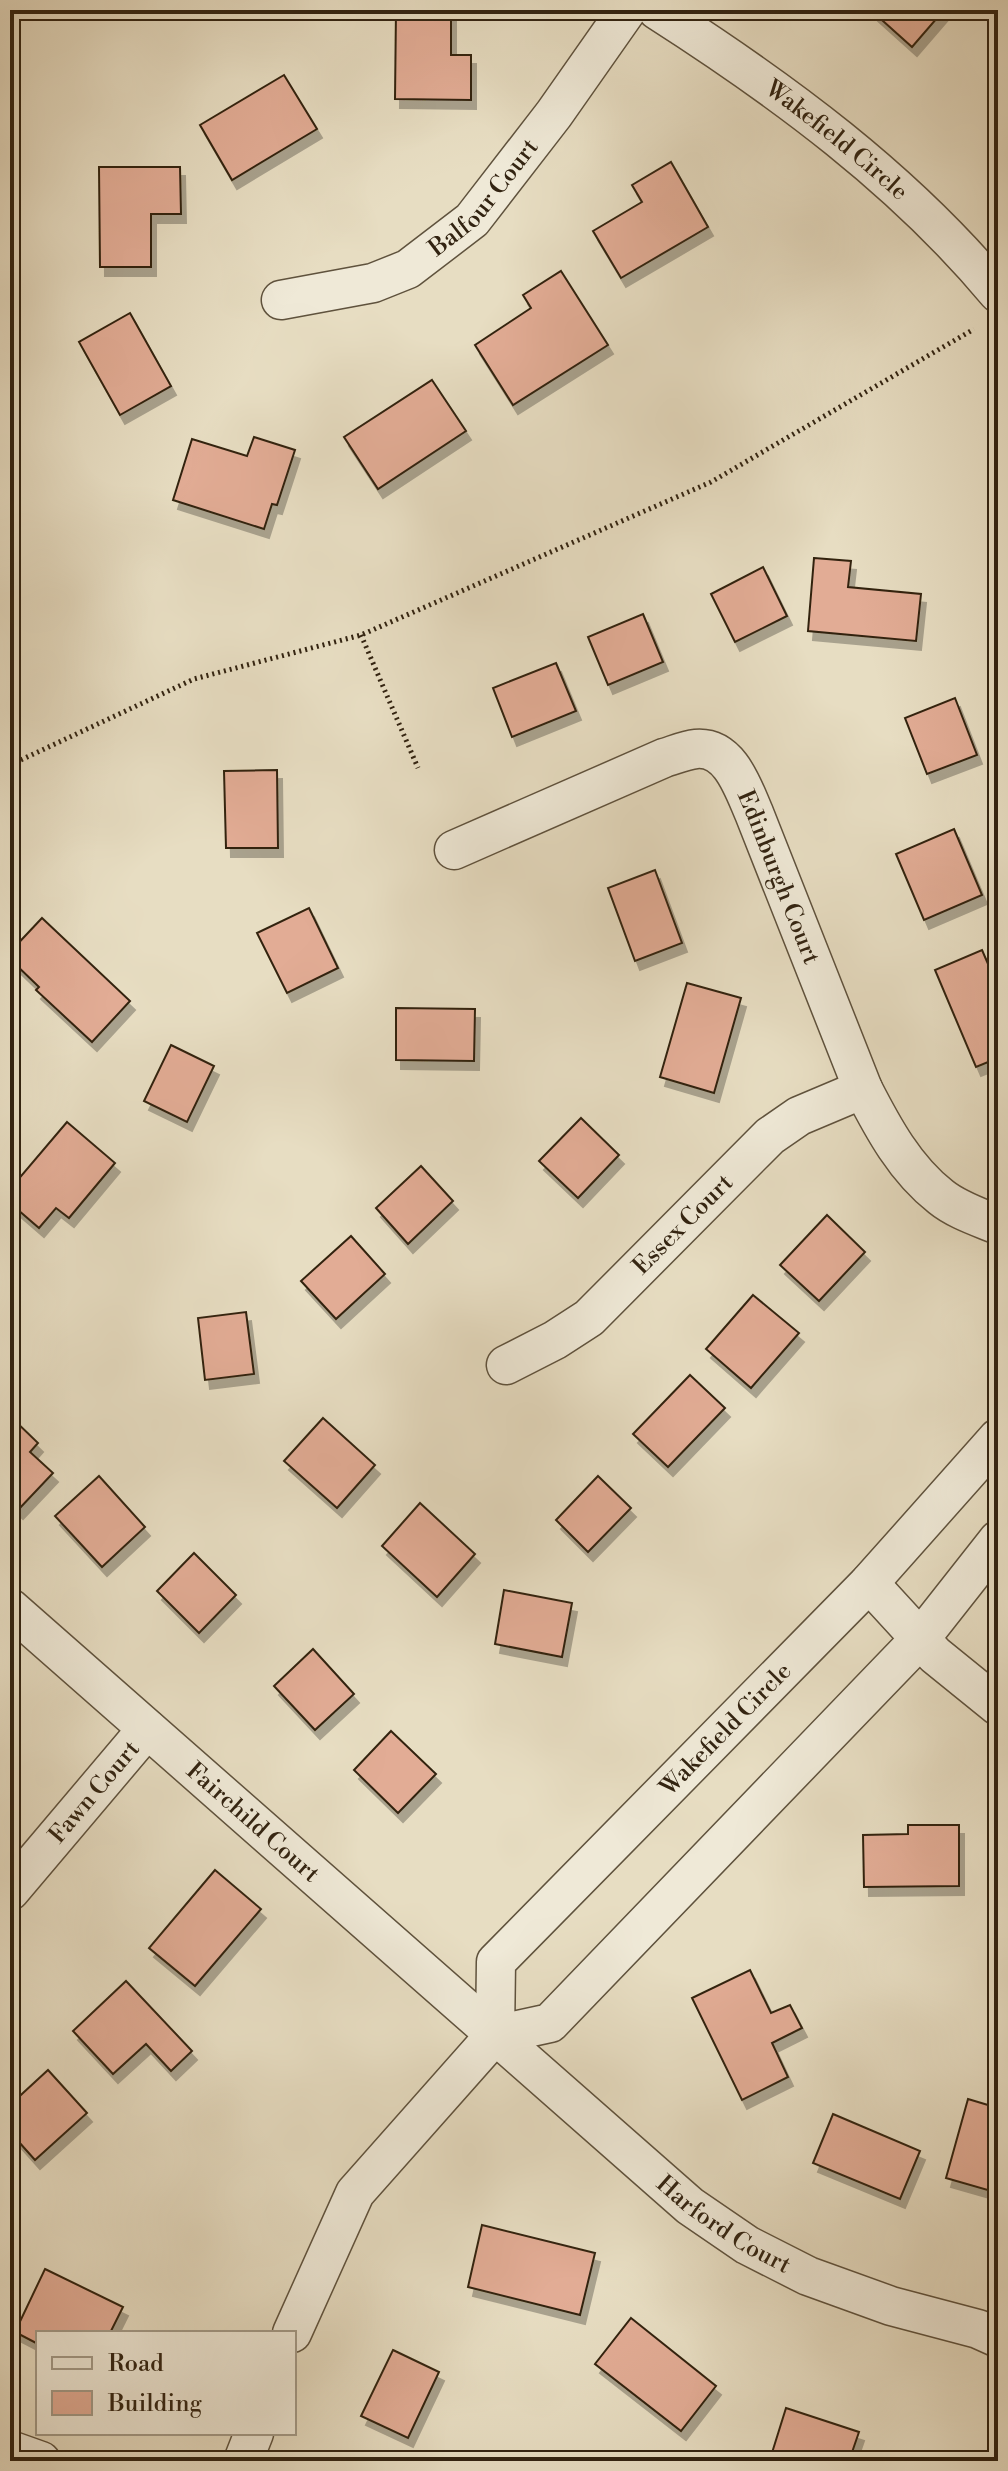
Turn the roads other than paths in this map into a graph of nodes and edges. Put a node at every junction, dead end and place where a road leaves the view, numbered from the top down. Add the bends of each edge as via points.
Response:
1 (627, 10) edge
2 (681, 16) edge
3 (998, 293) edge
4 (281, 300) dead end
5 (454, 850) dead end
6 (863, 1089) junction
7 (998, 1225) edge
8 (506, 1365) dead end
9 (998, 1438) edge
10 (998, 1540) edge
11 (869, 1583) junction
12 (10, 1608) edge
13 (920, 1639) junction
14 (998, 1706) edge
15 (147, 1729) junction
16 (10, 1891) edge
17 (495, 2035) junction
18 (293, 2331) edge
19 (998, 2338) edge
20 (253, 2435) edge
21 (10, 2450) edge
22 (41, 2461) edge
23 (243, 2461) edge

1 - 4 street, Balfour Court via 472,220 408,269 373,283
2 - 3 street, Wakefield Circle via 858,154 953,241
5 - 6 street, Edinburgh Court via 664,758 696,749 711,751 738,776
6 - 7 street, Edinburgh Court via 899,1152 923,1179 941,1197
6 - 8 street, Essex Court via 799,1116 770,1136 589,1318
9 - 11 street, Wakefield Circle
10 - 13 street
11 - 13 street
11 - 17 street, Wakefield Circle via 496,1962
12 - 15 street, Fairchild Court
13 - 14 street
13 - 17 street via 550,2023
15 - 16 street, Fawn Court
15 - 17 street, Fairchild Court
17 - 18 street via 355,2193
17 - 19 street, Harford Court via 690,2206 747,2245 822,2281
20 - 23 street
21 - 22 street

